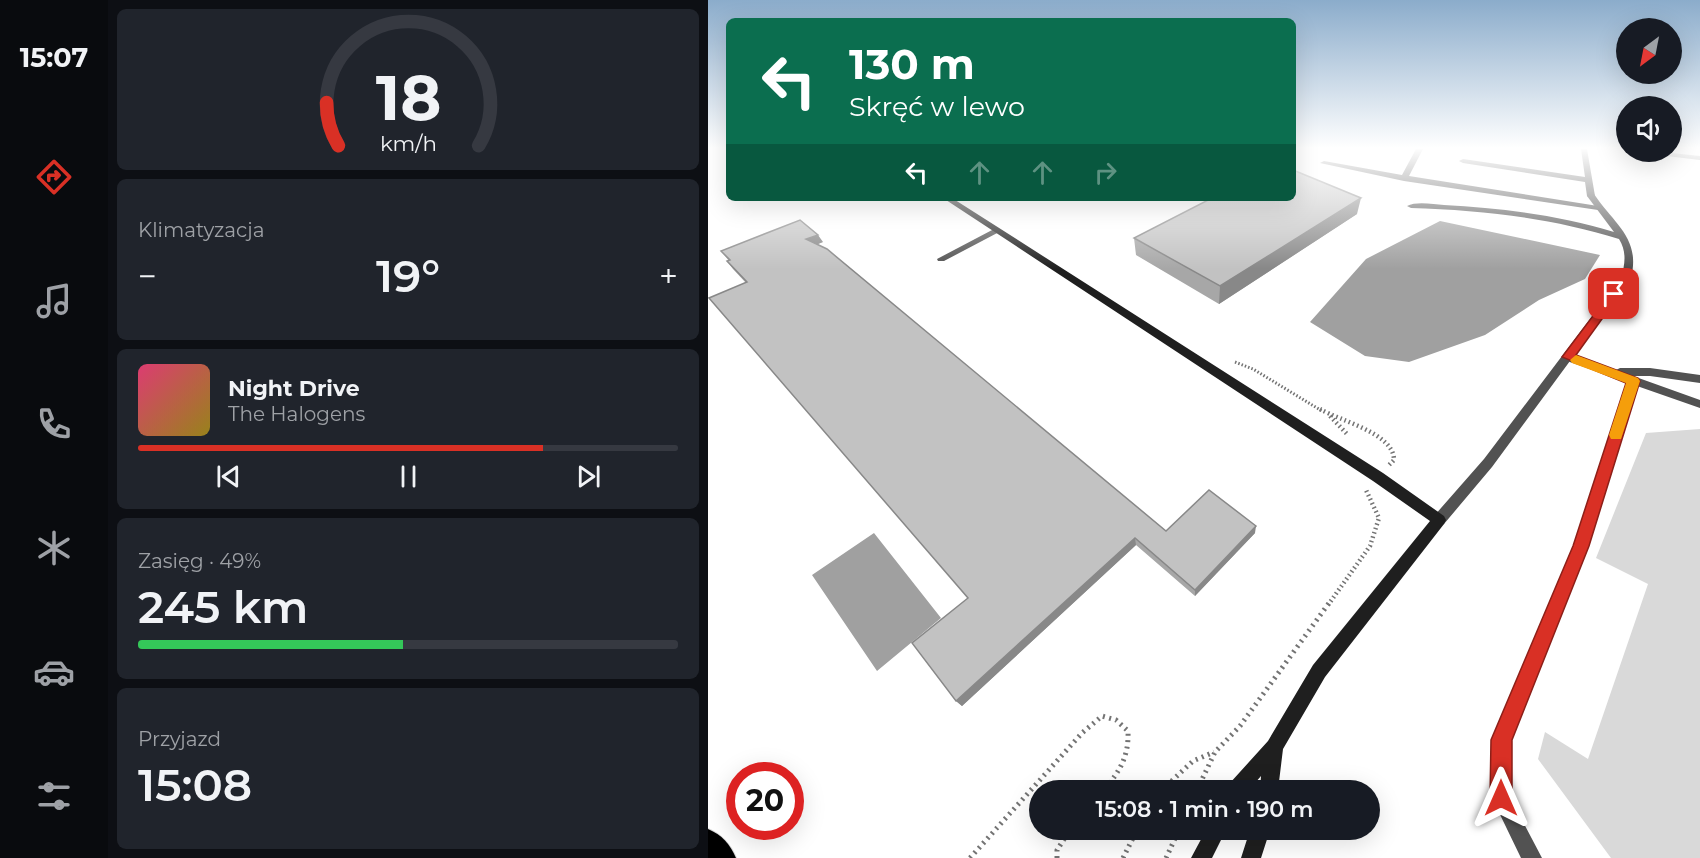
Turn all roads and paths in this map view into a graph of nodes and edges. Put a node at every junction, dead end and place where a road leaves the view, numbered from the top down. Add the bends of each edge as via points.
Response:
1 (1471, 189) edge
2 (1590, 189) edge
3 (951, 201) edge
4 (1412, 206) dead end
5 (1598, 208) junction
6 (997, 231) junction
7 (1623, 238) junction
8 (941, 259) dead end
9 (1568, 357) junction
10 (1231, 361) dead end
11 (1609, 372) junction
12 (1700, 379) edge
13 (1633, 381) junction
14 (1700, 404) edge
15 (1378, 477) junction
16 (1439, 520) junction
17 (1274, 747) junction
18 (1215, 752) junction
19 (1040, 780) edge
20 (1113, 780) edge
21 (1173, 780) edge
22 (1202, 780) edge
23 (1246, 780) edge
24 (1270, 780) edge
25 (1029, 792) edge
26 (1064, 840) edge
27 (1132, 840) edge
28 (1174, 840) edge
29 (1211, 840) edge
30 (1257, 840) edge
31 (708, 844) edge
32 (721, 858) edge
33 (970, 858) edge
34 (1057, 858) edge
35 (1123, 858) edge
36 (1166, 858) edge
37 (1201, 858) edge
38 (1251, 858) edge
39 (1532, 858) edge

1 - 5 street
2 - 5 street
3 - 6 street
4 - 7 street via 1461,206 1591,227
5 - 7 street
6 - 8 street
6 - 15 street
7 - 9 street via 1632,264 1626,278
9 - 11 street
9 - 16 street via 1488,463
10 - 15 path via 1254,369 1326,413 1382,438 1390,445 1394,460
11 - 12 street via 1650,372
11 - 13 street
13 - 14 street
13 - 39 street via 1581,546 1502,740 1501,798
15 - 16 street
15 - 18 path via 1365,491 1379,518 1371,546 1240,726
16 - 17 street via 1319,670
17 - 23 street
17 - 24 street
18 - 21 path via 1193,761
18 - 22 path
19 - 20 path via 1102,716 1116,720 1128,731 1130,746 1123,769
25 - 33 path
26 - 34 path
27 - 35 path
28 - 36 path
29 - 37 street
30 - 38 street
31 - 32 highway

